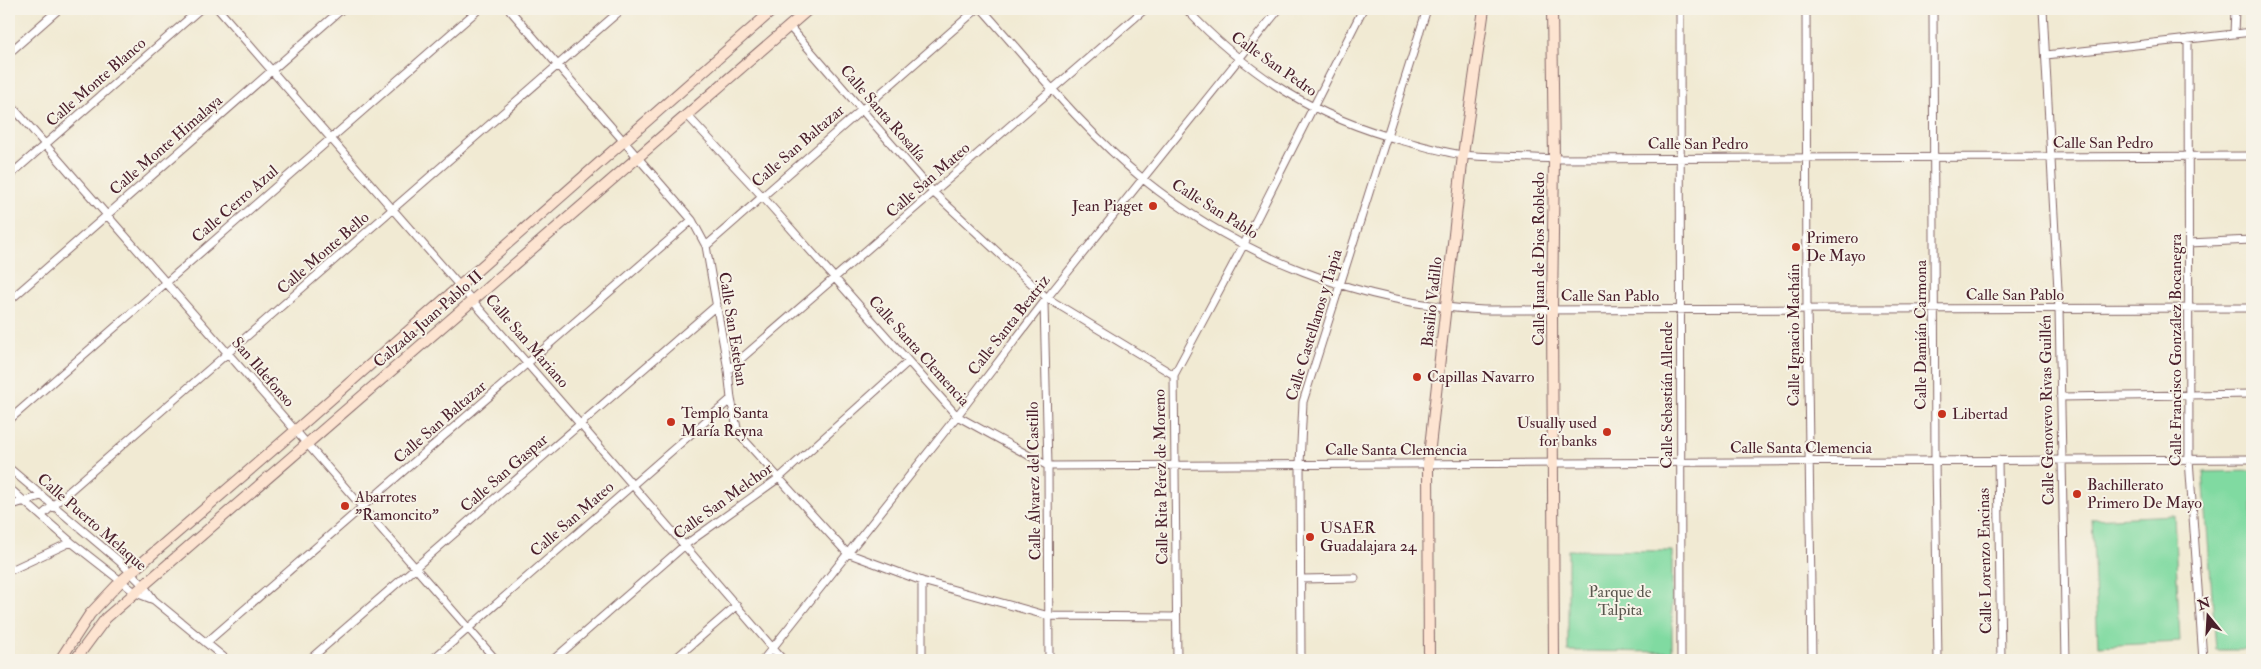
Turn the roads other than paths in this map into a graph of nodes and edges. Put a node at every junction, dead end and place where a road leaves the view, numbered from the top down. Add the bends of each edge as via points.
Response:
1 (59, 9) edge
2 (200, 9) edge
3 (218, 9) edge
4 (342, 9) edge
5 (479, 9) edge
6 (509, 9) edge
7 (622, 9) edge
8 (774, 9) edge
9 (809, 9) edge
10 (977, 9) edge
11 (982, 9) edge
12 (1144, 9) edge
13 (1186, 9) edge
14 (1279, 9) edge
15 (1364, 9) edge
16 (1427, 9) edge
17 (1484, 9) edge
18 (1552, 9) edge
19 (1680, 9) edge
20 (1806, 9) edge
21 (1933, 9) edge
22 (2043, 9) edge
23 (2235, 9) edge
24 (790, 26) junction
25 (2252, 32) edge
26 (2234, 34) junction
27 (2188, 39) junction
28 (9, 53) edge
29 (2046, 55) junction
30 (1239, 59) junction
31 (558, 65) junction
32 (272, 70) junction
33 (1053, 89) junction
34 (9, 103) edge
35 (1313, 108) junction
36 (862, 109) junction
37 (687, 115) junction
38 (1387, 137) junction
39 (331, 138) junction
40 (624, 141) junction
41 (45, 145) junction
42 (1463, 155) junction
43 (2188, 156) junction
44 (2252, 156) edge
45 (638, 157) junction
46 (1680, 157) junction
47 (1807, 157) junction
48 (1934, 157) junction
49 (2052, 157) junction
50 (1554, 159) junction
51 (9, 176) edge
52 (1142, 178) junction
53 (934, 193) junction
54 (762, 196) junction
55 (393, 209) junction
56 (107, 215) junction
57 (692, 220) junction
58 (2251, 240) dead end
59 (2189, 243) junction
60 (1244, 244) junction
61 (706, 246) junction
62 (835, 278) junction
63 (167, 283) junction
64 (1340, 285) junction
65 (460, 286) junction
66 (473, 300) junction
67 (1046, 300) junction
68 (9, 301) edge
69 (716, 305) junction
70 (1447, 308) junction
71 (1807, 308) junction
72 (2189, 308) junction
73 (2252, 308) edge
74 (1681, 309) junction
75 (2059, 309) junction
76 (1552, 310) junction
77 (1935, 310) junction
78 (229, 354) junction
79 (908, 362) junction
80 (528, 363) junction
81 (728, 370) junction
82 (1174, 375) junction
83 (2252, 394) edge
84 (2188, 395) junction
85 (2060, 397) junction
86 (731, 399) junction
87 (957, 416) junction
88 (9, 420) edge
89 (580, 424) junction
90 (296, 430) junction
91 (307, 443) junction
92 (2189, 459) junction
93 (2252, 459) edge
94 (1935, 460) junction
95 (1998, 460) junction
96 (2061, 460) junction
97 (1681, 462) junction
98 (1809, 462) junction
99 (1554, 463) junction
100 (1300, 464) junction
101 (1428, 464) junction
102 (1175, 465) junction
103 (1048, 466) junction
104 (9, 468) edge
105 (779, 478) junction
106 (633, 484) junction
107 (9, 488) edge
108 (41, 496) junction
109 (24, 501) junction
110 (9, 506) edge
111 (53, 506) junction
112 (363, 508) junction
113 (41, 516) junction
114 (70, 542) junction
115 (685, 544) junction
116 (847, 553) junction
117 (416, 568) junction
118 (9, 571) edge
119 (130, 573) junction
120 (1355, 578) dead end
121 (1301, 580) junction
122 (121, 581) junction
123 (922, 581) junction
124 (139, 589) junction
125 (737, 605) junction
126 (1049, 616) junction
127 (1176, 617) junction
128 (469, 628) junction
129 (206, 643) junction
130 (773, 647) junction
131 (80, 658) edge
132 (60, 660) edge
133 (227, 660) edge
134 (309, 660) edge
135 (432, 660) edge
136 (496, 660) edge
137 (553, 660) edge
138 (674, 660) edge
139 (763, 660) edge
140 (783, 660) edge
141 (922, 660) edge
142 (1049, 660) edge
143 (1177, 660) edge
144 (1301, 660) edge
145 (1429, 660) edge
146 (1554, 660) edge
147 (1681, 660) edge
148 (1812, 660) edge
149 (1938, 660) edge
150 (2001, 660) edge
151 (2066, 660) edge
152 (2203, 660) edge

1 - 28 street
2 - 41 street, Calle Monte Blanco
3 - 32 street, Calle San Mariano
4 - 32 street, Calle Monte Himalaya
5 - 39 street, Calle Cerro Azul
6 - 31 street, Calle San Esteban
7 - 31 street, Calle Monte Bello
8 - 40 main road, Calzada Juan Pablo II
9 - 24 main road, Calzada Juan Pablo II
10 - 36 street, Calle San Baltazar
11 - 33 street, Calle San Pablo
12 - 33 street, Calle San Mateo
13 - 30 street, Calle San Pedro
14 - 30 street, Calle Santa Beatriz
15 - 35 street, Calle Rita Pérez de Moreno
16 - 38 street, Calle Castellanos y Tapia
17 - 42 main road, Basilio Vadillo
18 - 50 main road, Calle Juan de Dios Robledo
19 - 46 street, Calle Sebastián Allende
20 - 47 street, Calle Ignacio Macháin
21 - 48 street, Calle Damián Carmona
22 - 29 street, Calle Genovevo Rivas Guillén
23 - 26 street
24 - 36 street, Calle Santa Rosalía
24 - 37 main road, Calzada Juan Pablo II
25 - 26 street
26 - 27 street
27 - 29 street
27 - 43 street, Calle Francisco González Bocanegra
29 - 49 street, Calle Genovevo Rivas Guillén
30 - 35 street, Calle San Pedro
30 - 52 street, Calle Santa Beatriz
31 - 40 street, Calle San Esteban
31 - 55 street, Calle Monte Bello
32 - 39 street, Calle San Mariano
32 - 56 street, Calle Monte Himalaya
33 - 52 street, Calle San Pablo
33 - 53 street, Calle San Mateo
34 - 41 street, San Ildefonso
35 - 38 street, Calle San Pedro
35 - 60 street, Calle Rita Pérez de Moreno
36 - 53 street, Calle Santa Rosalía
36 - 54 street, Calle San Baltazar
37 - 45 main road, Calzada Juan Pablo II
37 - 54 street, Calle Santa Clemencia
38 - 42 street, Calle San Pedro
38 - 64 street, Calle Castellanos y Tapia
39 - 55 street, Calle San Mariano
39 - 63 street, Calle Cerro Azul
40 - 45 street, Calle San Esteban
40 - 65 main road, Calzada Juan Pablo II
41 - 51 street, Calle Monte Blanco
41 - 56 street, San Ildefonso
42 - 50 street, Calle San Pedro
42 - 70 main road, Basilio Vadillo
43 - 44 street, Calle San Pedro
43 - 49 street, Calle San Pedro
43 - 59 street, Calle Francisco González Bocanegra
45 - 57 street, Calle San Esteban
45 - 66 main road, Calzada Juan Pablo II
46 - 47 street, Calle San Pedro
46 - 50 street, Calle San Pedro
46 - 74 street, Calle Sebastián Allende
47 - 48 street, Calle San Pedro
47 - 71 street, Calle Ignacio Macháin
48 - 49 street, Calle San Pedro
48 - 77 street, Calle Damián Carmona
49 - 75 street, Calle Genovevo Rivas Guillén
50 - 76 main road, Calle Juan de Dios Robledo
52 - 60 street, Calle San Pablo via 1191,214
52 - 67 street, Calle Santa Beatriz
53 - 62 street, Calle San Mateo
53 - 67 street, Calle Santa Rosalía
54 - 61 street, Calle San Baltazar
54 - 62 street, Calle Santa Clemencia
55 - 65 street, Calle San Mariano
55 - 78 street, Calle Monte Bello
56 - 63 street, San Ildefonso
56 - 68 street, Calle Monte Himalaya
57 - 61 street, Calle San Esteban
57 - 80 street, Calle San Baltazar
58 - 59 street
59 - 72 street, Calle Francisco González Bocanegra
60 - 64 street, Calle San Pablo
60 - 82 street, Calle Rita Pérez de Moreno
61 - 69 street, Calle San Esteban
62 - 79 street, Calle Santa Clemencia
62 - 81 street, Calle San Mateo
63 - 78 street, San Ildefonso
63 - 88 street, Calle Cerro Azul
64 - 70 street, Calle San Pablo
64 - 100 street, Calle Castellanos y Tapia via 1303,402
65 - 66 street, Calle San Mariano
65 - 90 main road, Calzada Juan Pablo II
66 - 80 street, Calle San Mariano
66 - 91 main road, Calzada Juan Pablo II
67 - 82 street, Calle Santa Rosalía
67 - 87 street, Calle Santa Beatriz
67 - 103 street, Calle Álvarez del Castillo
69 - 81 street, Calle San Esteban
69 - 89 street, Calle San Gaspar
70 - 76 street, Calle San Pablo
70 - 101 main road, Basilio Vadillo
71 - 74 street, Calle San Pablo
71 - 77 street, Calle San Pablo
71 - 98 street, Calle Ignacio Macháin
72 - 73 street, Calle San Pablo
72 - 75 street, Calle San Pablo
72 - 84 street, Calle Francisco González Bocanegra
74 - 76 street, Calle San Pablo
74 - 97 street, Calle Sebastián Allende
75 - 77 street, Calle San Pablo
75 - 85 street, Calle Genovevo Rivas Guillén
76 - 99 main road, Calle Juan de Dios Robledo
77 - 94 street, Calle Damián Carmona
78 - 90 street, San Ildefonso
78 - 111 street, Calle Monte Bello
79 - 87 street, Calle Santa Clemencia
79 - 105 street, Calle San Melchor
80 - 89 street, Calle San Mariano
80 - 112 street, Calle San Baltazar
81 - 86 street, Calle San Esteban
82 - 102 street, Calle Rita Pérez de Moreno
83 - 84 street
84 - 85 street
84 - 92 street, Calle Francisco González Bocanegra
85 - 96 street, Calle Genovevo Rivas Guillén
86 - 105 street, Calle San Esteban via 738,433
86 - 106 street, Calle San Mateo
87 - 103 street, Calle Santa Clemencia
87 - 116 street, Calle Santa Beatriz
89 - 106 street, Calle San Mariano
89 - 117 street, Calle San Gaspar
90 - 91 street, San Ildefonso
90 - 119 main road, Calzada Juan Pablo II
91 - 112 street, San Ildefonso
91 - 124 main road, Calzada Juan Pablo II
92 - 93 street, Calle Santa Clemencia
92 - 96 street, Calle Santa Clemencia
92 - 152 street, Calle Francisco González Bocanegra
94 - 95 street, Calle Santa Clemencia
94 - 98 street, Calle Santa Clemencia
94 - 149 street, Calle Damián Carmona
95 - 96 street, Calle Santa Clemencia
95 - 150 street, Calle Lorenzo Encinas
96 - 151 street, Calle Genovevo Rivas Guillén
97 - 98 street, Calle Santa Clemencia
97 - 99 street, Calle Santa Clemencia
97 - 147 street, Calle Sebastián Allende
98 - 148 street, Calle Ignacio Macháin
99 - 101 street, Calle Santa Clemencia
99 - 146 main road, Calle Juan de Dios Robledo
100 - 101 street, Calle Santa Clemencia
100 - 102 street, Calle Santa Clemencia
100 - 121 street, Calle Castellanos y Tapia
101 - 145 main road, Basilio Vadillo
102 - 103 street, Calle Santa Clemencia
102 - 127 street, Calle Rita Pérez de Moreno
103 - 126 street, Calle Álvarez del Castillo
104 - 108 street, Calle Puerto Melaque
105 - 115 street, Calle San Melchor
105 - 116 street, Calle San Esteban
106 - 115 street, Calle San Mariano
106 - 128 street, Calle San Mateo
107 - 109 street, Calle Puerto Melaque
108 - 109 street
108 - 111 street, Calle Puerto Melaque
109 - 110 street
109 - 113 street, Calle Puerto Melaque
111 - 113 street, Calle Monte Bello
111 - 119 street, Calle Puerto Melaque
112 - 117 street, San Ildefonso
112 - 129 street, Calle San Baltazar
113 - 114 street, Calle Puerto Melaque
114 - 118 street
114 - 122 street, Calle Puerto Melaque
115 - 125 street, Calle San Mariano
115 - 137 street, Calle San Melchor
116 - 123 street, Calle San Esteban
116 - 130 street, Calle Santa Beatriz
117 - 128 street, San Ildefonso
117 - 134 street, Calle San Gaspar
119 - 122 main road, Calzada Juan Pablo II
119 - 124 street, Calle Puerto Melaque
120 - 121 street
121 - 144 street, Calle Castellanos y Tapia
122 - 124 street, Calle Puerto Melaque
122 - 132 main road, Calzada Juan Pablo II via 90,614
123 - 126 street, Calle San Esteban
123 - 141 street
124 - 129 street, Calle Puerto Melaque
124 - 131 main road, Calzada Juan Pablo II via 99,626
125 - 130 street, Calle San Mariano
125 - 138 street
126 - 127 street, Calle San Esteban
126 - 142 street, Calle Álvarez del Castillo
127 - 143 street, Calle Rita Pérez de Moreno
128 - 135 street, Calle San Mateo
128 - 136 street, San Ildefonso
129 - 133 street, Calle Puerto Melaque
130 - 139 street, Calle Santa Beatriz
130 - 140 street, Calle San Mariano

